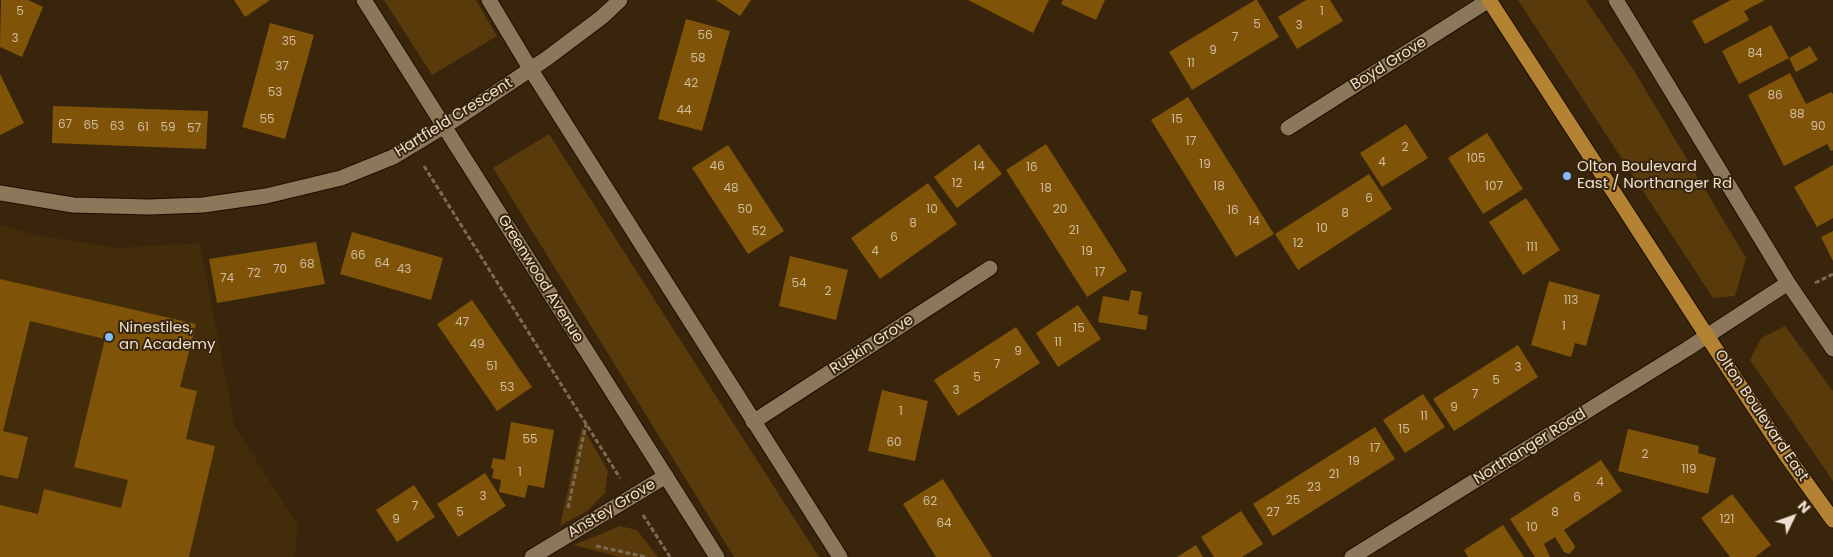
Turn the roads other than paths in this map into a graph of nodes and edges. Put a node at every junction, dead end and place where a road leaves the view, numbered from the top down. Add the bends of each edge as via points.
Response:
1 (364, 0) edge
2 (489, 0) edge
3 (620, 0) edge
4 (1489, 0) edge
5 (1616, 0) edge
6 (531, 70) junction
7 (444, 127) junction
8 (1288, 128) dead end
9 (0, 193) edge
10 (990, 268) dead end
11 (1788, 283) junction
12 (1707, 336) junction
13 (1833, 349) edge
14 (753, 422) junction
15 (666, 476) junction
16 (1833, 520) edge
17 (532, 557) edge
18 (717, 557) edge
19 (840, 557) edge
20 (1352, 557) edge

1 - 7 street, Greenwood Avenue
2 - 6 street
3 - 6 street, Hartfield Crescent
4 - 8 street, Boyd Grove
4 - 12 main road, Olton Boulevard East
5 - 11 street
6 - 7 street, Hartfield Crescent
6 - 14 street
7 - 9 street, Hartfield Crescent via 393,157 341,178 266,196 203,205 149,208 73,206
7 - 15 street, Greenwood Avenue
10 - 14 street, Ruskin Grove
11 - 12 street, Olton Boulevard East
11 - 13 street
12 - 16 main road, Olton Boulevard East
12 - 20 street, Northanger Road
14 - 19 street
15 - 17 street, Anstey Grove
15 - 18 street, Greenwood Avenue

